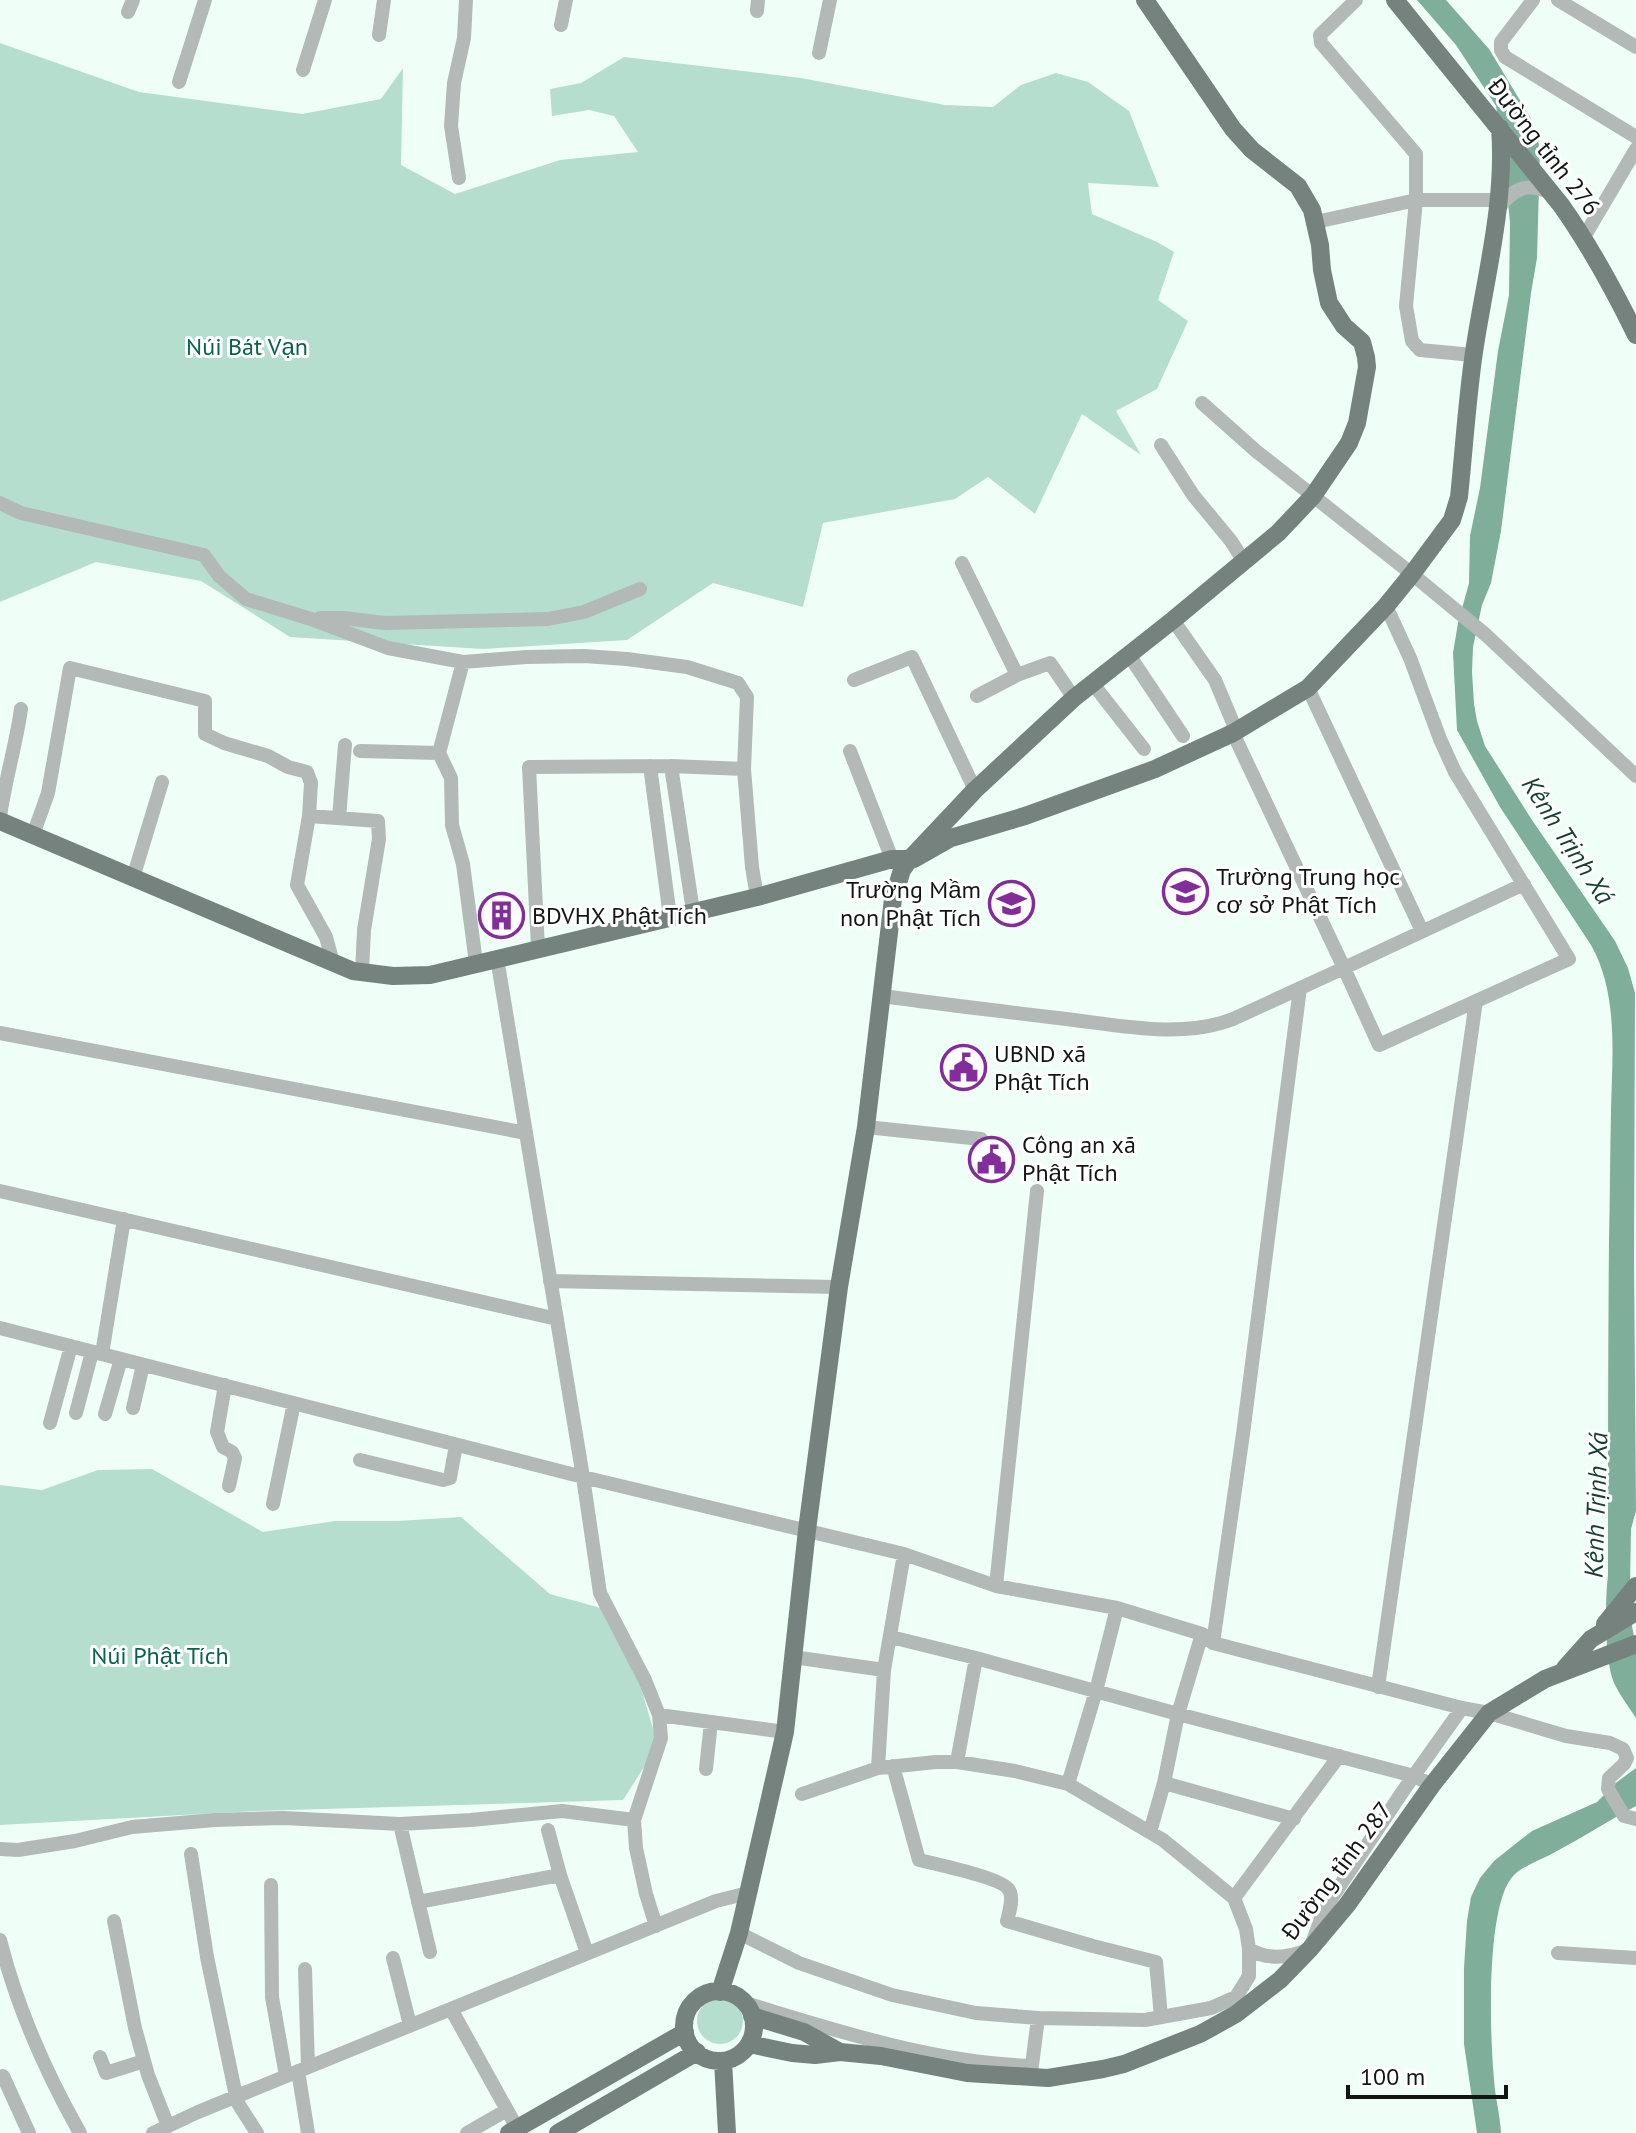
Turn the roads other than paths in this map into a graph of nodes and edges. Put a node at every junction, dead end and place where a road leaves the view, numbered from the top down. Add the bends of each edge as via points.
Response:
1 (205, 0) edge
2 (325, 0) edge
3 (384, 0) edge
4 (466, 0) edge
5 (566, 0) edge
6 (830, 0) edge
7 (1145, 0) edge
8 (1356, 0) edge
9 (1395, 0) edge
10 (1533, 0) edge
11 (1558, 0) edge
12 (561, 25) dead end
13 (379, 35) dead end
14 (1636, 47) edge
15 (819, 53) dead end
16 (303, 70) dead end
17 (179, 82) dead end
18 (1500, 128) junction
19 (1636, 137) edge
20 (1636, 149) edge
21 (459, 178) dead end
22 (1553, 194) junction
23 (1416, 200) junction
24 (1498, 206) junction
25 (1316, 222) junction
26 (1584, 237) junction
27 (1636, 335) edge
28 (1473, 355) junction
29 (1202, 403) dead end
30 (1161, 445) dead end
31 (1313, 496) junction
32 (0, 503) edge
33 (1243, 560) junction
34 (962, 563) dead end
35 (1412, 574) junction
36 (640, 589) dead end
37 (1386, 606) junction
38 (311, 619) junction
39 (1173, 620) junction
40 (1129, 655) junction
41 (463, 662) junction
42 (1017, 675) junction
43 (854, 680) dead end
44 (1093, 684) junction
45 (1308, 688) junction
46 (977, 696) dead end
47 (1074, 698) junction
48 (21, 709) dead end
49 (1235, 731) junction
50 (1183, 736) dead end
51 (345, 745) dead end
52 (1144, 749) dead end
53 (360, 751) dead end
54 (850, 751) dead end
55 (439, 753) junction
56 (650, 766) junction
57 (671, 766) junction
58 (744, 769) junction
59 (1636, 776) edge
60 (162, 782) dead end
61 (975, 790) junction
62 (309, 816) junction
63 (339, 818) junction
64 (0, 819) edge
65 (33, 835) junction
66 (900, 859) junction
67 (133, 878) junction
68 (1524, 884) junction
69 (757, 897) junction
70 (693, 911) junction
71 (670, 917) junction
72 (1422, 931) junction
73 (538, 948) junction
74 (497, 958) junction
75 (333, 963) junction
76 (476, 963) junction
77 (1344, 968) junction
78 (362, 972) junction
79 (1300, 988) junction
80 (882, 996) junction
81 (1476, 1001) junction
82 (0, 1033) edge
83 (866, 1127) junction
84 (526, 1133) junction
85 (981, 1139) dead end
86 (0, 1191) edge
87 (1037, 1191) dead end
88 (124, 1219) junction
89 (550, 1281) junction
90 (839, 1287) junction
91 (557, 1319) junction
92 (0, 1328) edge
93 (71, 1346) junction
94 (97, 1353) junction
95 (121, 1359) junction
96 (143, 1365) junction
97 (225, 1385) junction
98 (294, 1403) junction
99 (133, 1408) dead end
100 (76, 1413) dead end
101 (105, 1414) dead end
102 (50, 1423) dead end
103 (456, 1445) junction
104 (360, 1460) dead end
105 (583, 1477) junction
106 (229, 1486) dead end
107 (273, 1504) dead end
108 (807, 1530) junction
109 (904, 1554) junction
110 (996, 1586) junction
111 (1636, 1586) edge
112 (1117, 1608) junction
113 (1636, 1612) edge
114 (891, 1637) junction
115 (1207, 1639) junction
116 (1591, 1639) junction
117 (1635, 1646) edge
118 (793, 1657) junction
119 (976, 1658) junction
120 (884, 1670) junction
121 (1560, 1673) junction
122 (1378, 1687) junction
123 (1096, 1691) junction
124 (1462, 1708) junction
125 (1489, 1713) junction
126 (1178, 1714) junction
127 (659, 1715) junction
128 (711, 1722) junction
129 (785, 1732) junction
130 (1339, 1756) junction
131 (957, 1762) junction
132 (893, 1766) junction
133 (878, 1768) junction
134 (706, 1769) dead end
135 (1414, 1776) junction
136 (1164, 1783) junction
137 (1068, 1784) junction
138 (1432, 1785) junction
139 (802, 1794) dead end
140 (1630, 1817) edge
141 (1294, 1819) junction
142 (634, 1820) junction
143 (400, 1824) junction
144 (548, 1830) dead end
145 (1150, 1832) junction
146 (0, 1849) edge
147 (191, 1854) dead end
148 (560, 1875) junction
149 (271, 1885) dead end
150 (748, 1893) junction
151 (1234, 1898) junction
152 (418, 1902) junction
153 (114, 1921) dead end
154 (656, 1926) junction
155 (739, 1933) junction
156 (0, 1940) edge
157 (1249, 1949) junction
158 (1310, 1949) junction
159 (430, 1952) dead end
160 (587, 1953) junction
161 (1558, 1953) dead end
162 (393, 1958) dead end
163 (1636, 1958) edge
164 (305, 1969) dead end
165 (720, 1992) junction
166 (451, 2009) junction
167 (748, 2009) junction
168 (1161, 2017) junction
169 (1038, 2018) junction
170 (410, 2025) junction
171 (685, 2032) junction
172 (749, 2044) junction
173 (696, 2051) junction
174 (840, 2052) junction
175 (100, 2057) dead end
176 (144, 2061) junction
177 (723, 2061) junction
178 (297, 2072) junction
179 (1031, 2072) junction
180 (3, 2076) dead end
181 (596, 2083) junction
182 (235, 2097) junction
183 (507, 2110) junction
184 (168, 2126) junction
185 (513, 2131) edge
186 (29, 2133) edge
187 (80, 2133) edge
188 (153, 2133) edge
189 (257, 2133) edge
190 (308, 2133) edge
191 (467, 2133) edge
192 (558, 2133) edge
193 (727, 2133) edge

1 - 17 street
2 - 16 street
3 - 13 street
4 - 21 street via 451,126
5 - 12 street
6 - 15 street
7 - 25 main road via 1233,129 1298,186
8 - 23 street via 1320,35 1321,43 1416,154
9 - 18 main road, Đường tỉnh 276
10 - 19 street via 1501,42 1505,57
11 - 14 street
18 - 22 main road, Đường tỉnh 276
18 - 24 main road
20 - 26 street
22 - 24 street via 1520,189
22 - 26 main road, Đường tỉnh 276
23 - 24 street
23 - 25 street
23 - 28 street via 1406,306 1412,341 1420,350
24 - 28 main road
25 - 31 main road via 1329,303 1362,342 1367,367 1349,443
26 - 27 main road, Đường tỉnh 276
28 - 35 main road via 1456,508
29 - 31 street
30 - 33 street
31 - 33 main road
31 - 35 street
32 - 38 street via 21,513 204,555 246,599
33 - 39 main road
34 - 42 street
35 - 37 main road
35 - 59 street via 1486,635
36 - 38 street via 584,612 548,619
37 - 45 main road
37 - 68 street via 1455,772
38 - 41 street via 388,648
39 - 40 main road
39 - 49 street via 1215,680
40 - 44 main road
40 - 50 street
41 - 55 street
41 - 58 street via 627,659 687,667 738,683 747,697
42 - 46 street
42 - 47 street via 1050,663
43 - 61 street via 912,657
44 - 47 main road
44 - 52 street
45 - 49 main road
45 - 72 street
47 - 61 main road
48 - 64 street
49 - 66 main road via 1155,769
49 - 77 street
51 - 63 street
53 - 55 street
54 - 66 street
55 - 76 street via 451,778 452,825 463,864
56 - 57 street
56 - 71 street
56 - 73 street via 529,767
57 - 58 street
57 - 70 street
58 - 69 street
60 - 67 street
61 - 66 main road
62 - 63 street
62 - 65 street via 307,772 205,734 205,701 70,668 48,793
62 - 75 street via 297,885 326,937
63 - 78 street via 378,821
64 - 65 main road
65 - 67 main road
66 - 69 main road
66 - 80 main road
67 - 75 main road
68 - 72 street
68 - 81 street via 1569,959
69 - 70 main road
70 - 71 main road
71 - 73 main road
72 - 77 street
73 - 74 main road
74 - 76 main road
74 - 84 street
75 - 78 main road
76 - 78 main road via 430,975
77 - 79 street
77 - 81 street via 1379,1045
79 - 80 street via 1217,1025 1179,1030
79 - 115 street via 1243,1434
80 - 83 main road
81 - 122 street
82 - 84 street
83 - 85 street
83 - 90 main road
84 - 89 street
86 - 88 street
87 - 110 street
88 - 91 street
88 - 94 street
89 - 90 street
89 - 91 street
90 - 108 main road
91 - 105 street
92 - 93 street
93 - 94 street
93 - 102 street
94 - 95 street
94 - 100 street
95 - 96 street
95 - 101 street
96 - 97 street
96 - 99 street
97 - 98 street
97 - 106 street via 217,1432 235,1458
98 - 103 street
98 - 107 street
103 - 104 street via 450,1478 443,1480
103 - 105 street
105 - 108 street
105 - 127 street via 600,1593
108 - 109 street
108 - 118 main road
109 - 110 street
109 - 114 street
110 - 112 street
111 - 116 main road
112 - 115 street
112 - 123 street
113 - 116 main road, Đường tỉnh 287
114 - 119 street
114 - 120 street
115 - 122 street
115 - 126 street
116 - 121 main road, Đường tỉnh 287
117 - 121 main road, Đường tỉnh 287
118 - 120 street
118 - 129 main road
119 - 123 street
119 - 131 street
120 - 133 street
121 - 125 main road, Đường tỉnh 287
122 - 124 street
123 - 126 street
123 - 137 street
124 - 125 street
124 - 135 street
125 - 138 main road, Đường tỉnh 287
125 - 140 street via 1618,1746 1627,1758 1609,1778 1608,1789
126 - 130 street
126 - 136 street
127 - 128 street
127 - 142 street via 661,1738
128 - 129 street
128 - 134 street
129 - 150 main road
130 - 135 street
130 - 141 street
131 - 132 street
131 - 137 street
132 - 133 street
132 - 168 street via 919,1860 1006,1886 1011,1899 1007,1921 1156,1962
133 - 139 street
135 - 138 street
135 - 158 street via 1325,1908
136 - 141 street
136 - 145 street
137 - 145 street
138 - 158 main road, Đường tỉnh 287
141 - 151 street
142 - 143 street via 562,1811
142 - 154 street
143 - 146 street via 215,1820 132,1827 75,1841
143 - 152 street
144 - 148 street
145 - 151 street
147 - 182 street
148 - 152 street
148 - 160 street
149 - 178 street via 272,1997
150 - 154 street
150 - 155 main road
151 - 157 street
152 - 159 street
153 - 176 street
154 - 160 street
155 - 165 main road
155 - 169 street via 799,1963 892,1995 976,2013
156 - 187 street via 31,2031
157 - 158 street via 1293,1957
157 - 168 street via 1249,1976 1236,1997 1211,2008
158 - 179 main road, Đường tỉnh 287 via 1280,1980 1200,2034 1103,2069 1048,2078
160 - 166 street
161 - 163 street
162 - 170 street
164 - 178 street
165 - 167 main road via 736,1996
165 - 171 main road via 695,2001
166 - 170 street
166 - 183 street
167 - 172 main road via 754,2027
167 - 174 main road, Đường tỉnh 287
167 - 179 street via 943,2057
168 - 169 street
169 - 179 street
170 - 178 street
171 - 173 main road
171 - 181 main road
172 - 174 main road, Đường tỉnh 287 via 792,2053
172 - 177 main road
173 - 177 main road
173 - 181 main road
173 - 192 main road
174 - 179 main road, Đường tỉnh 287 via 967,2073
175 - 176 street via 106,2073
176 - 184 street
177 - 193 main road
178 - 182 street
178 - 190 street
180 - 186 street
181 - 185 main road
182 - 184 street
182 - 189 street
183 - 185 street
183 - 191 street
184 - 188 street

